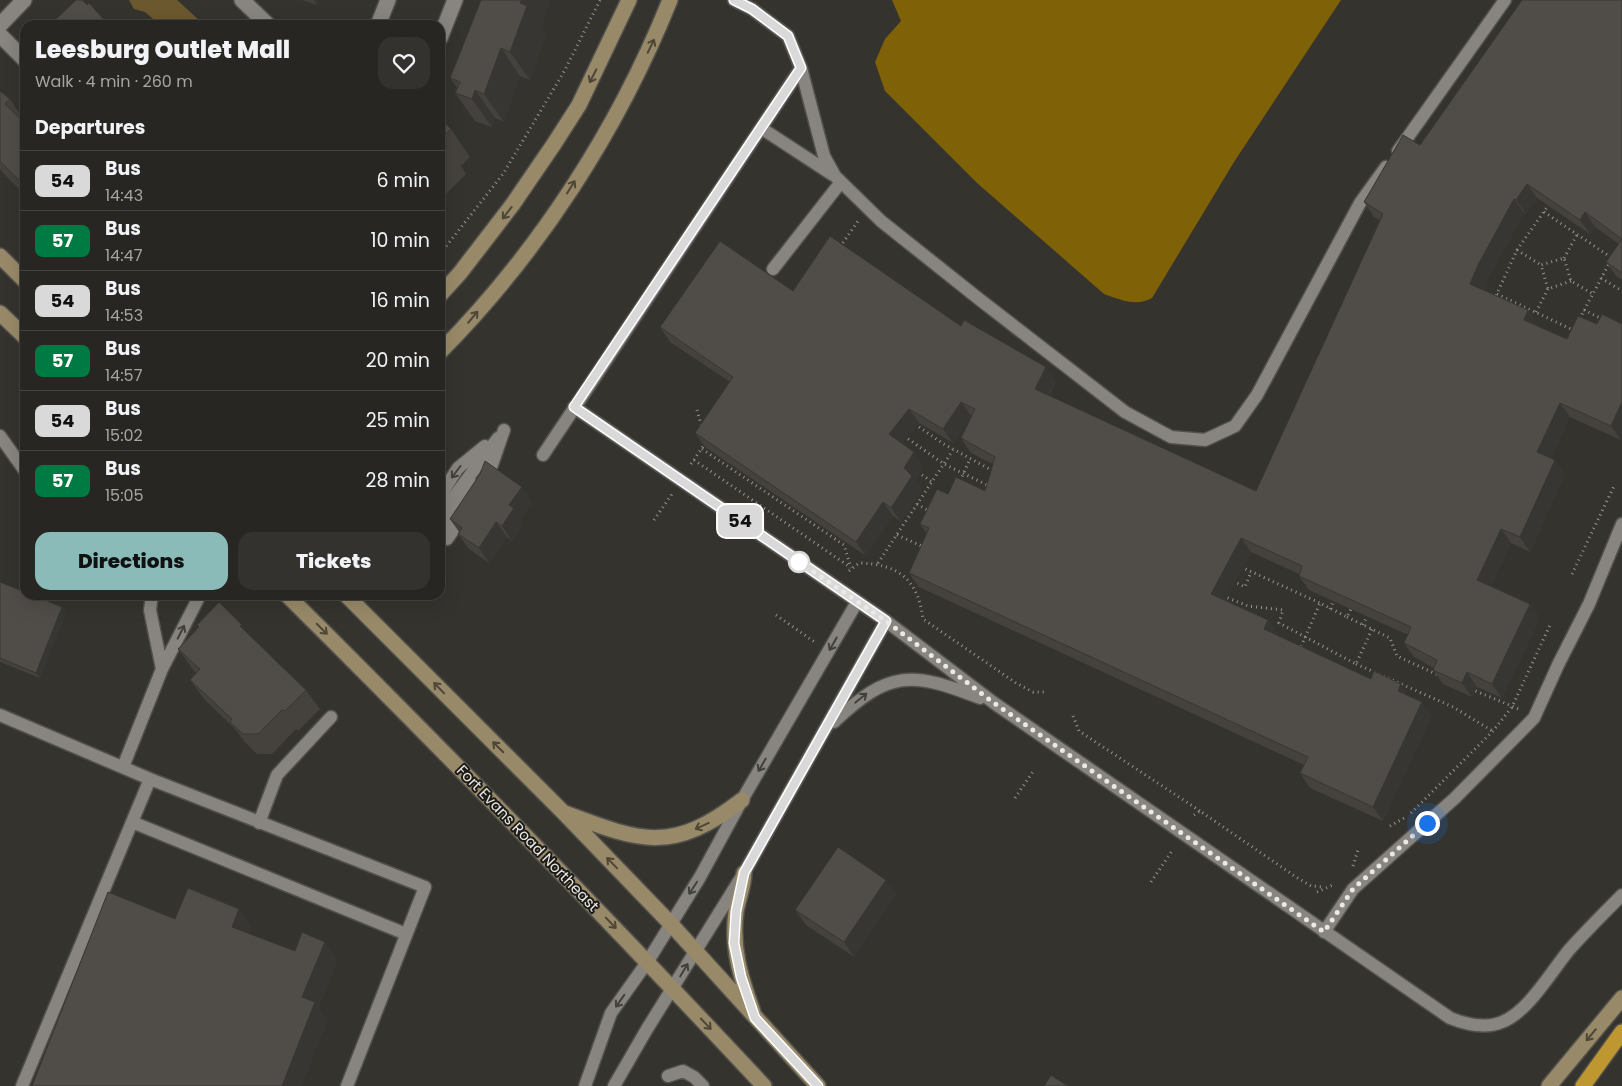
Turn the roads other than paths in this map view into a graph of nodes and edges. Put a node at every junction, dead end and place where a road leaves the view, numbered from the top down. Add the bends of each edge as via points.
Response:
1 (24, 0) edge
2 (242, 0) edge
3 (388, 0) edge
4 (455, 0) edge
5 (629, 0) edge
6 (670, 0) edge
7 (734, 0) edge
8 (1505, 0) edge
9 (263, 20) edge
10 (380, 20) edge
11 (0, 25) edge
12 (445, 25) edge
13 (0, 35) edge
14 (20, 55) edge
15 (801, 68) junction
16 (761, 128) junction
17 (838, 179) junction
18 (0, 256) edge
19 (773, 268) dead end
20 (20, 276) edge
21 (445, 290) edge
22 (0, 312) edge
23 (20, 332) edge
24 (445, 347) edge
25 (574, 407) junction
26 (504, 430) junction
27 (0, 436) edge
28 (542, 455) dead end
29 (20, 464) edge
30 (445, 488) edge
31 (445, 508) edge
32 (1622, 524) edge
33 (445, 529) edge
34 (151, 600) edge
35 (197, 600) edge
36 (293, 600) edge
37 (351, 600) edge
38 (857, 602) junction
39 (886, 621) junction
40 (162, 669) junction
41 (994, 703) junction
42 (0, 715) edge
43 (331, 716) dead end
44 (825, 730) junction
45 (123, 767) junction
46 (150, 779) junction
47 (742, 800) junction
48 (562, 811) junction
49 (132, 822) junction
50 (259, 823) junction
51 (744, 873) junction
52 (1622, 895) edge
53 (670, 923) junction
54 (1324, 932) junction
55 (406, 934) junction
56 (694, 952) junction
57 (648, 961) junction
58 (673, 988) junction
59 (1622, 998) edge
60 (755, 1018) junction
61 (1622, 1032) edge
62 (668, 1076) dead end
63 (22, 1086) edge
64 (346, 1086) edge
65 (585, 1086) edge
66 (614, 1086) edge
67 (703, 1086) edge
68 (764, 1086) edge
69 (818, 1086) edge
70 (1549, 1086) edge
71 (1583, 1086) edge

1 - 11 street
2 - 9 street
3 - 10 street
4 - 12 street
5 -> 21 main road via 578,105 554,144 513,204
24 -> 6 main road via 509,274 562,201 629,91
7 - 15 lane via 788,36
8 - 17 lane via 1360,203 1257,395 1234,426 1204,440 1171,437 1125,412 881,221
13 - 14 street
15 - 16 lane
15 - 17 lane via 824,156
16 - 17 lane
16 - 25 lane
17 - 19 lane
18 - 20 main road
22 - 23 main road
25 - 28 lane
25 - 38 lane
26 -> 30 lane via 458,468
26 - 31 lane
26 - 33 lane
27 - 29 lane
32 - 54 lane via 1589,604 1536,715 1455,798 1353,889
34 - 40 lane via 150,610
40 -> 35 lane
36 -> 57 main road, Fort Evans Road Northeast
48 -> 37 main road
38 - 39 lane
38 -> 47 lane
39 - 41 lane
39 - 44 lane
40 - 45 lane
44 -> 41 lane via 870,690 890,682 915,680 944,684
41 - 54 lane
42 - 45 lane
43 - 50 lane via 277,775
44 - 51 lane
45 - 46 lane
46 - 49 lane
46 - 50 lane
47 -> 48 main road via 715,820 668,837 646,838
47 -> 53 lane via 700,877
53 -> 48 main road
49 - 55 lane
49 - 63 lane
50 - 55 lane via 425,887
51 - 56 lane
51 - 60 main road via 736,911 734,943
52 - 54 lane via 1569,950 1516,1014 1500,1023 1465,1024 1450,1018
53 - 56 main road
53 - 57 lane
55 - 64 lane
58 -> 56 lane
56 - 60 main road
57 - 58 main road, Fort Evans Road Northeast
57 -> 65 lane via 611,1013
58 - 66 lane
58 -> 68 main road, Fort Evans Road Northeast
59 -> 70 main road
60 - 69 main road
61 - 71 highway
62 - 67 lane via 683,1071

